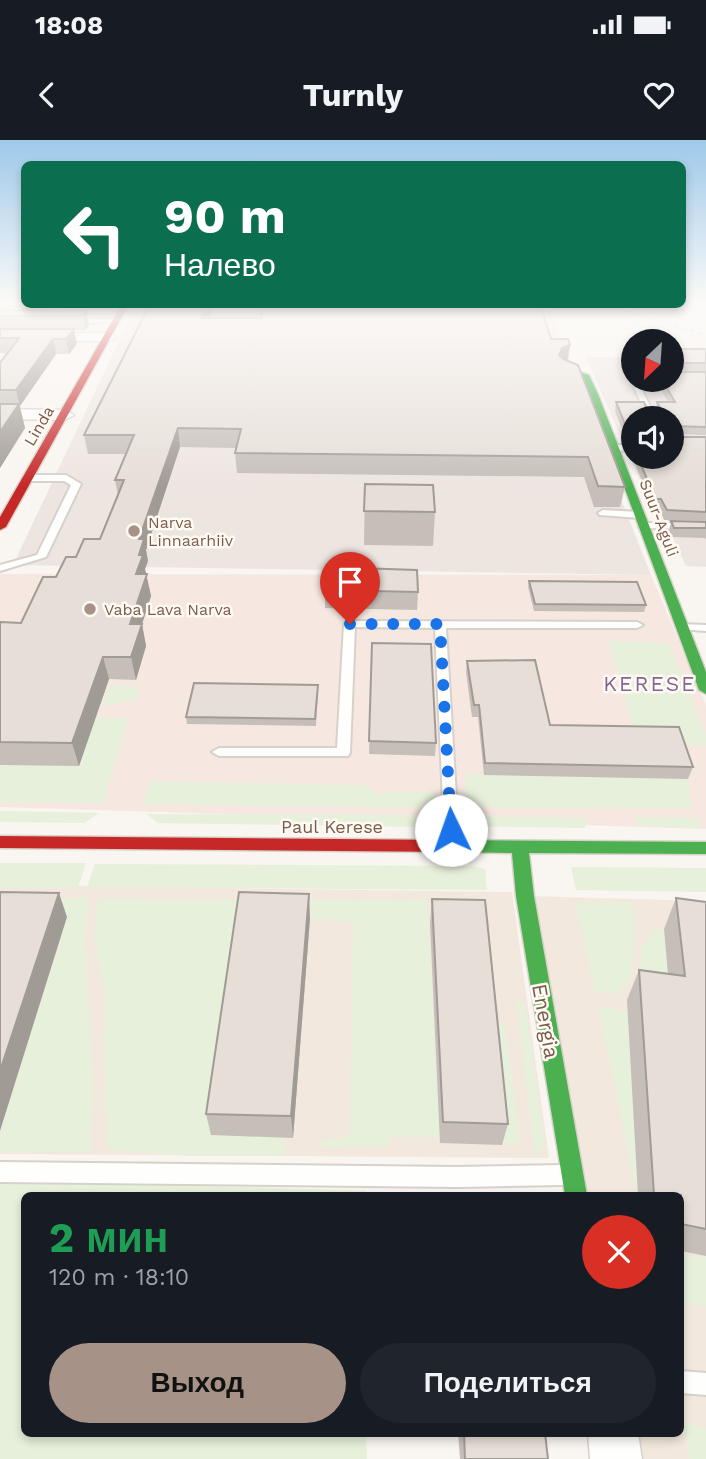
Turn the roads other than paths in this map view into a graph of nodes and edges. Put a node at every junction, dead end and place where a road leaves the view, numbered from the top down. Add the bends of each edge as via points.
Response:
1 (92, 364) edge
2 (568, 371) edge
3 (0, 414) edge
4 (65, 415) junction
5 (613, 448) junction
6 (621, 448) edge
7 (28, 478) junction
8 (603, 513) dead end
9 (641, 520) junction
10 (706, 526) edge
11 (0, 527) edge
12 (0, 568) edge
13 (440, 624) junction
14 (637, 625) dead end
15 (682, 627) junction
16 (706, 628) edge
17 (706, 690) edge
18 (219, 752) dead end
19 (0, 842) edge
20 (452, 846) junction
21 (520, 847) junction
22 (706, 848) edge
23 (0, 1172) edge
24 (573, 1175) junction
25 (576, 1192) edge
26 (684, 1382) edge
27 (706, 1384) edge
28 (614, 1437) edge
29 (617, 1459) edge

1 - 4 main road, Linda
2 - 5 main road, Suur-Aguli via 586,377
3 - 4 street
4 - 7 main road, Linda
5 - 6 lane
5 - 9 main road, Suur-Aguli
7 - 11 main road, Linda
7 - 12 lane via 66,478 76,484 41,557
8 - 9 lane
9 - 10 lane
9 - 15 main road, Suur-Aguli
13 - 14 lane
13 - 18 lane via 350,624 343,753
13 - 20 lane
15 - 16 lane
15 - 17 main road, Suur-Aguli
19 - 20 main road, Paul Kerese
20 - 21 main road, Paul Kerese
21 - 22 main road, Paul Kerese
21 - 24 main road, Energia
23 - 24 lane
24 - 25 main road, Energia
26 - 27 lane
28 - 29 street

